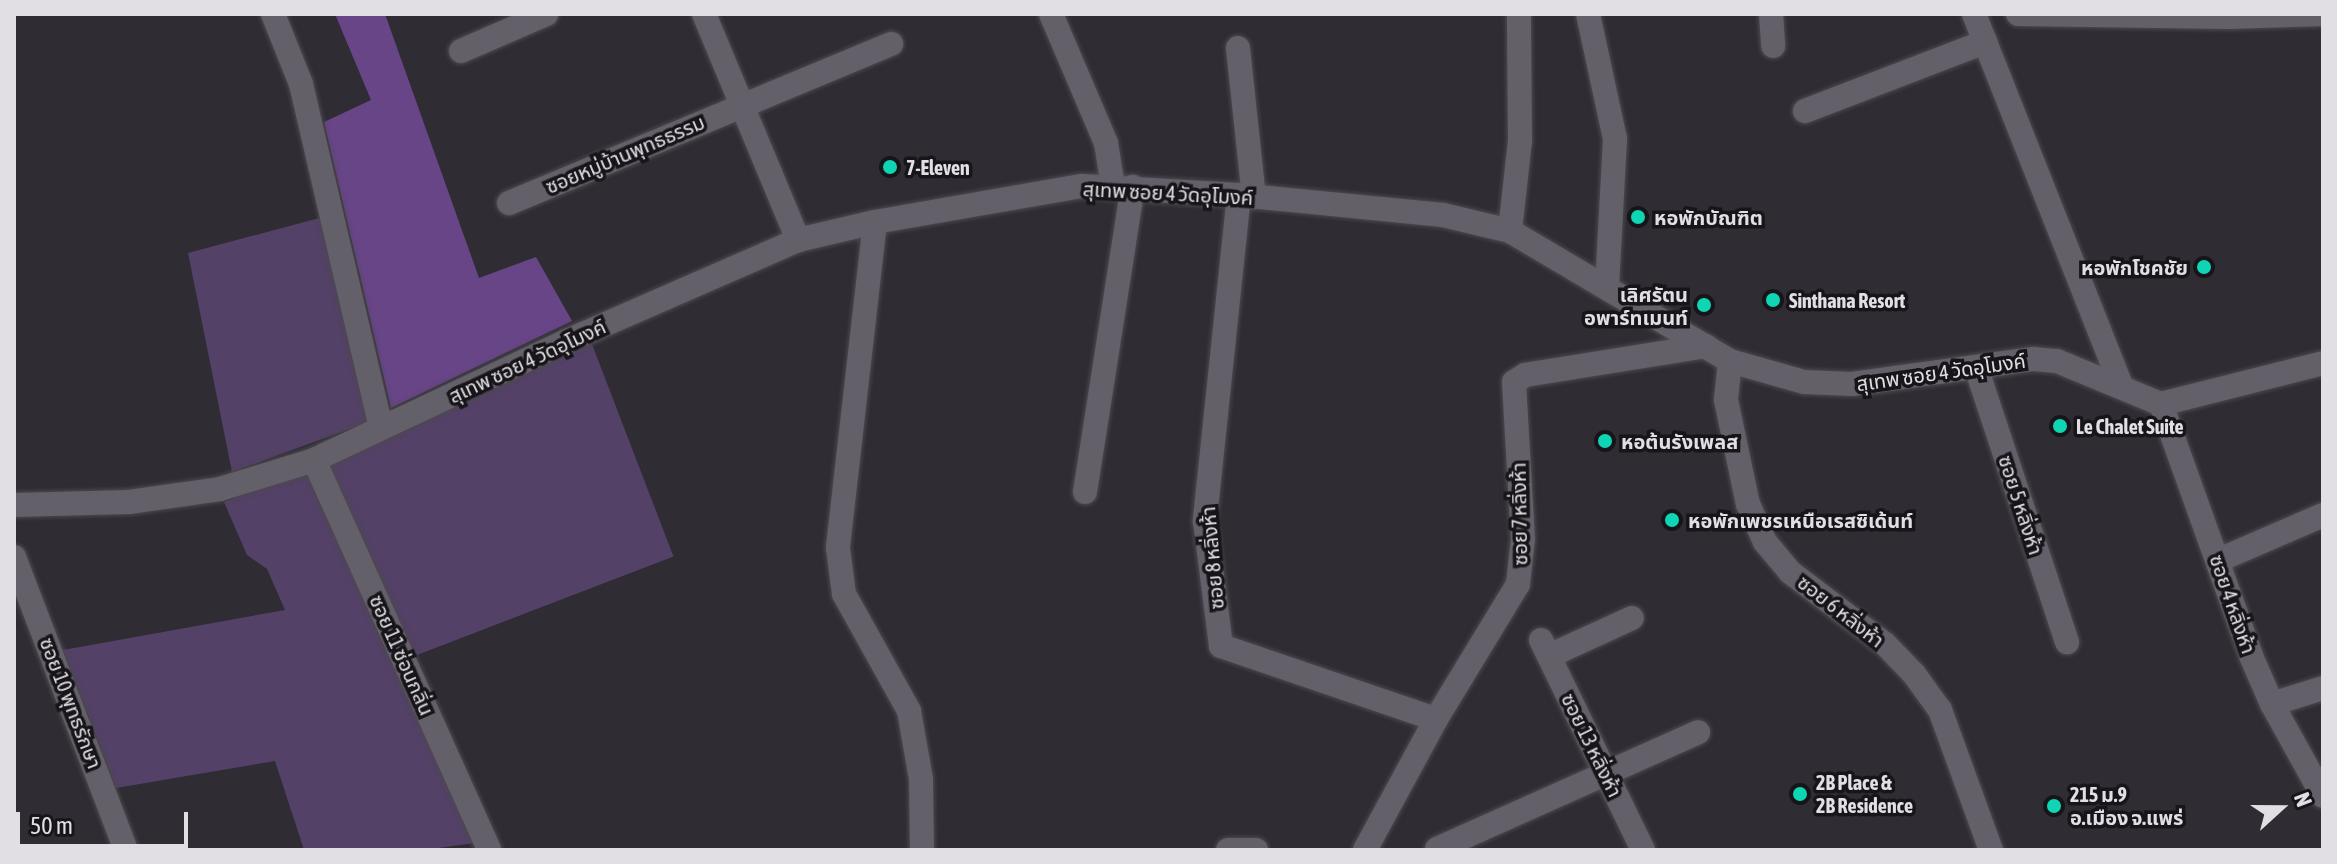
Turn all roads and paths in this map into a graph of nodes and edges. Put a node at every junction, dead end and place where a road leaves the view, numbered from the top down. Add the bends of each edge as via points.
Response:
1 (273, 14) edge
2 (546, 14) edge
3 (704, 14) edge
4 (1051, 14) edge
5 (1519, 14) edge
6 (1588, 14) edge
7 (1771, 14) edge
8 (1974, 14) edge
9 (2018, 14) edge
10 (2323, 14) edge
11 (2228, 16) edge
12 (1985, 42) junction
13 (891, 44) dead end
14 (1773, 46) dead end
15 (1238, 48) dead end
16 (461, 51) dead end
17 (742, 106) junction
18 (1805, 111) dead end
19 (1123, 187) junction
20 (1247, 196) junction
21 (509, 203) dead end
22 (875, 222) junction
23 (1510, 231) junction
24 (798, 240) junction
25 (1607, 286) junction
26 (1706, 346) junction
27 (1730, 361) junction
28 (2323, 363) edge
29 (1976, 367) junction
30 (2121, 386) junction
31 (2161, 404) junction
32 (381, 428) junction
33 (314, 460) junction
34 (1085, 492) dead end
35 (14, 505) edge
36 (2323, 515) edge
37 (14, 557) edge
38 (2219, 560) junction
39 (1632, 618) dead end
40 (2067, 642) dead end
41 (2323, 688) edge
42 (2272, 704) junction
43 (1436, 719) junction
44 (1698, 732) dead end
45 (1606, 773) junction
46 (2323, 796) edge
47 (1437, 849) edge
48 (126, 850) edge
49 (489, 850) edge
50 (922, 850) edge
51 (1228, 850) edge
52 (1256, 850) edge
53 (1366, 850) edge
54 (1643, 850) edge
55 (1991, 850) edge

1 - 32 street via 301,84
2 - 16 street
3 - 17 street
4 - 19 street
5 - 23 street via 1520,141
6 - 25 street via 1615,139
7 - 14 street
8 - 12 street
9 - 11 street
10 - 11 street
12 - 18 street
12 - 30 street
13 - 17 street, ซอยหมู่บ้านพุทธธรรม
15 - 20 street
17 - 21 street, ซอยหมู่บ้านพุทธธรรม
17 - 24 street
19 - 20 street, สุเทพ ซอย 4 วัดอุโมงค์
19 - 22 street, สุเทพ ซอย 4 วัดอุโมงค์ via 1082,186
19 - 34 street
20 - 23 street, สุเทพ ซอย 4 วัดอุโมงค์ via 1443,215
20 - 43 street, ซอย 8 หลิ่งห้า via 1205,521 1221,646
22 - 24 street, สุเทพ ซอย 4 วัดอุโมงค์
22 - 50 street via 838,548 844,594 909,711 921,779
23 - 25 street, สุเทพ ซอย 4 วัดอุโมงค์
24 - 32 street, สุเทพ ซอย 4 วัดอุโมงค์
25 - 26 street, สุเทพ ซอย 4 วัดอุโมงค์
26 - 27 street, สุเทพ ซอย 4 วัดอุโมงค์
26 - 43 street, ซอย 7 หลิ่งห้า via 1525,375 1514,382 1523,539 1518,584
27 - 29 street, สุเทพ ซอย 4 วัดอุโมงค์ via 1804,382 1852,384
27 - 55 street, ซอย 6 หลิ่งห้า via 1726,400 1748,504 1765,542 1790,572 1885,644 1914,674 1940,710
28 - 31 street
29 - 30 street, สุเทพ ซอย 4 วัดอุโมงค์ via 2057,361
29 - 40 street, ซอย 5 หลิ่งห้า
30 - 31 street, สุเทพ ซอย 4 วัดอุโมงค์
31 - 38 street, ซอย 4 หลิ่งห้า
32 - 33 street, สุเทพ ซอย 4 วัดอุโมงค์
33 - 35 street, สุเทพ ซอย 4 วัดอุโมงค์ via 205,491 129,502
33 - 49 street, ซอย 11 ซ่อนกลิ่น
36 - 38 street
37 - 48 street, ซอย 10 พุทธรักษา
38 - 42 street, ซอย 4 หลิ่งห้า
39 - 45 street, ซอย 13 หลิ่งห้า via 1545,648
41 - 42 street
42 - 46 street, ซอย 4 หลิ่งห้า
43 - 53 street, ซอย 7 หลิ่งห้า
44 - 45 street
45 - 47 street
45 - 54 street, ซอย 13 หลิ่งห้า
51 - 52 street

